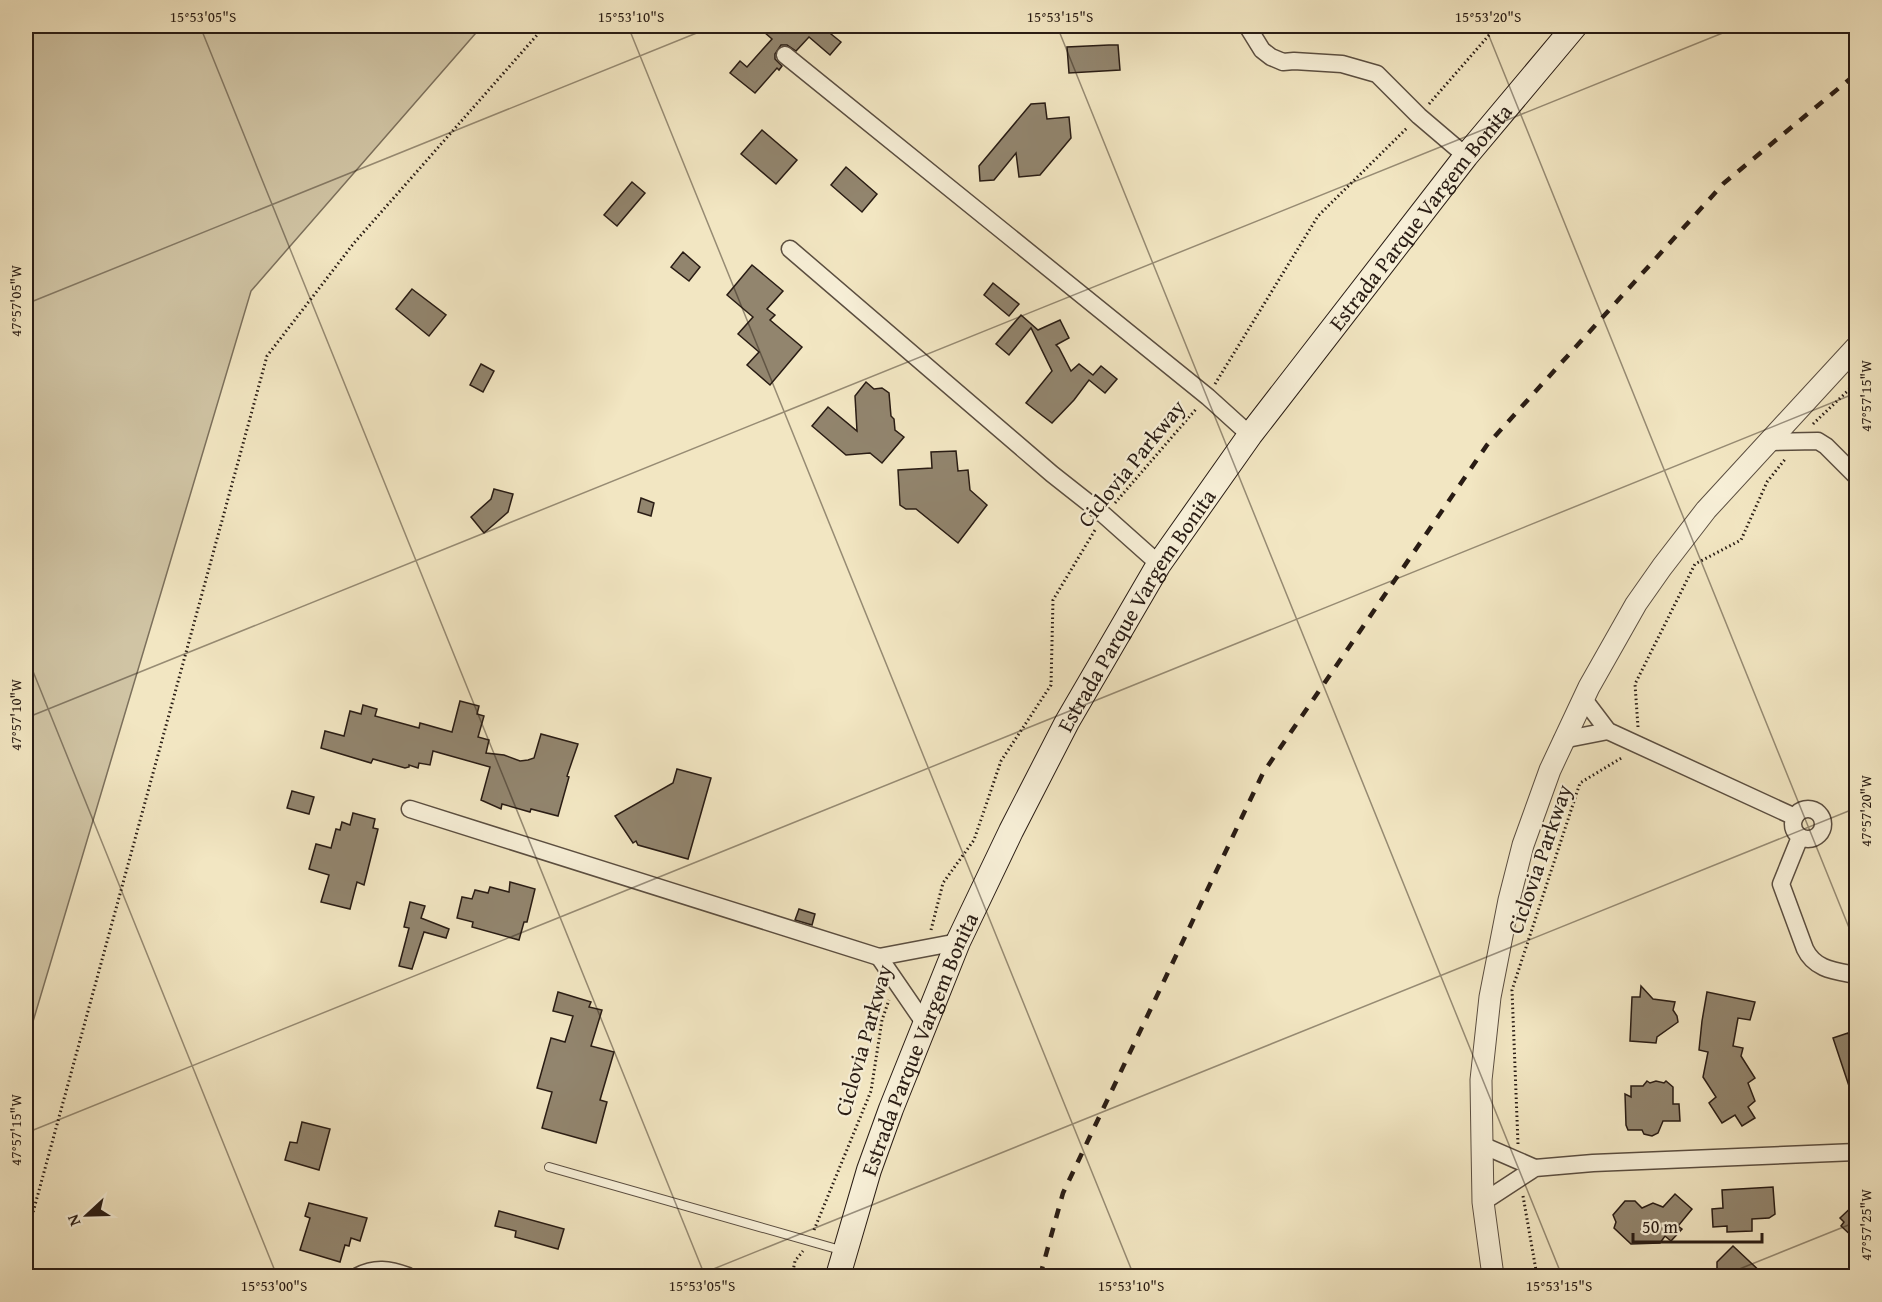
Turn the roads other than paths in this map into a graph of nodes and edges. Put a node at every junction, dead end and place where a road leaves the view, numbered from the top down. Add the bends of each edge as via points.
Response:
1 (1249, 26) edge
2 (1575, 26) edge
3 (785, 55) dead end
4 (1466, 156) junction
5 (790, 249) dead end
6 (1857, 347) edge
7 (1250, 435) junction
8 (1768, 442) junction
9 (1857, 476) edge
10 (1160, 564) junction
11 (1583, 698) junction
12 (1608, 731) junction
13 (1562, 740) junction
14 (410, 809) dead end
15 (1795, 817) junction
16 (1800, 837) junction
17 (958, 942) junction
18 (879, 957) junction
19 (1857, 975) edge
20 (925, 1024) junction
21 (1482, 1145) junction
22 (1857, 1152) edge
23 (549, 1167) dead end
24 (1519, 1169) junction
25 (1483, 1202) junction
26 (844, 1251) junction
27 (357, 1276) edge
28 (408, 1276) edge
29 (838, 1276) edge
30 (1493, 1276) edge

1 - 4 street via 1262,50 1283,62 1342,64 1377,74
2 - 4 main road, Estrada Parque Vargem Bonita
3 - 7 street via 1208,396
4 - 7 main road, Estrada Parque Vargem Bonita
5 - 10 street
6 - 8 street
7 - 10 main road, Estrada Parque Vargem Bonita
8 - 9 street via 1818,441
8 - 11 street via 1706,510 1662,567 1636,604
10 - 17 main road, Estrada Parque Vargem Bonita via 1068,722
11 - 12 street
11 - 13 street
12 - 13 street
12 - 15 street
13 - 21 street via 1523,845 1509,900 1489,1009 1481,1080
14 - 18 street
15 - 16 street via 1794,828
15 - 16 street via 1810,810 1822,821 1817,837
16 - 19 street via 1781,884 1805,950 1822,967
17 - 18 street
17 - 20 main road, Estrada Parque Vargem Bonita
18 - 20 street
20 - 26 main road, Estrada Parque Vargem Bonita via 887,1119
21 - 24 street
21 - 25 street
22 - 24 street
23 - 26 lane
24 - 25 street
25 - 30 street
26 - 29 main road, Estrada Parque Vargem Bonita
27 - 28 street via 381,1269

